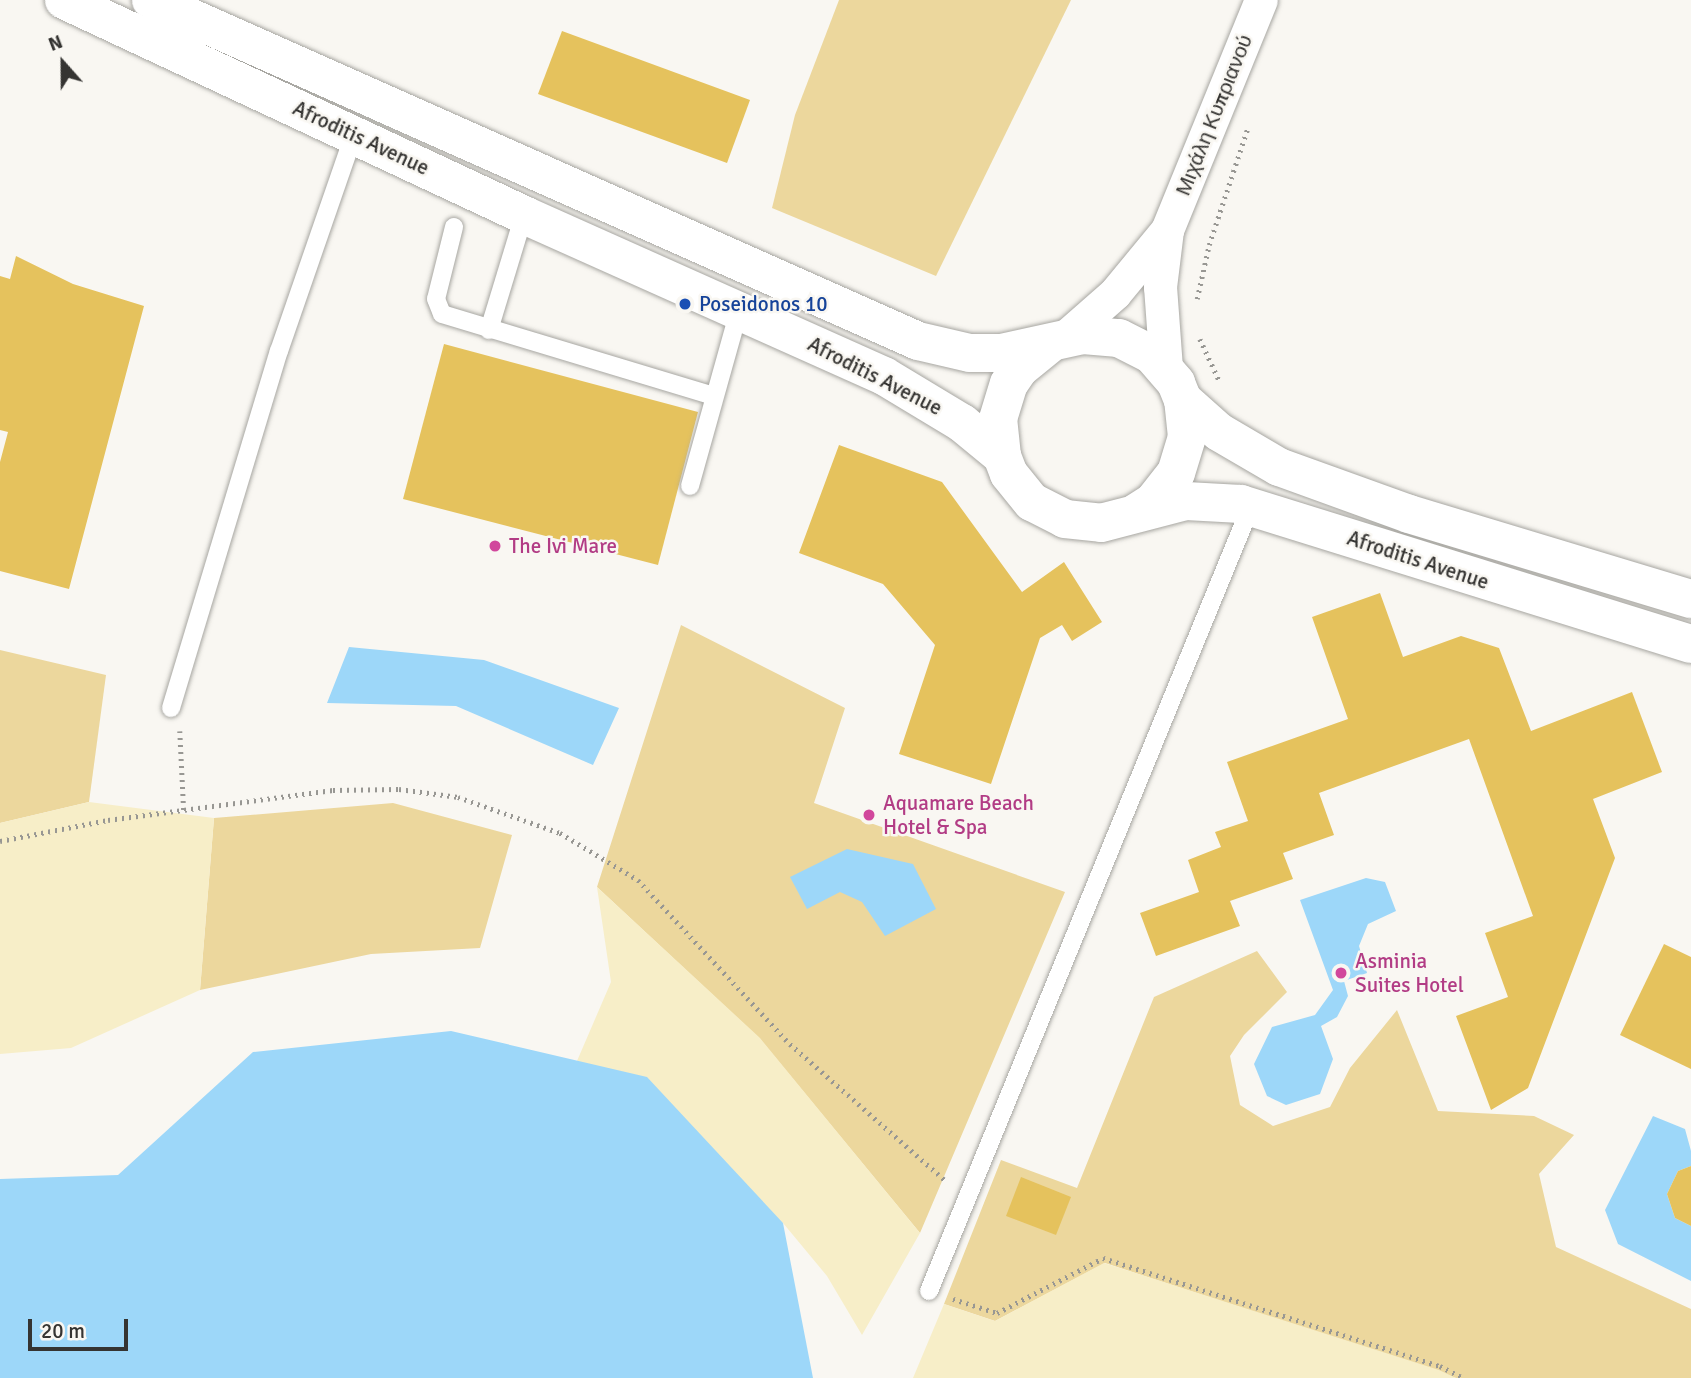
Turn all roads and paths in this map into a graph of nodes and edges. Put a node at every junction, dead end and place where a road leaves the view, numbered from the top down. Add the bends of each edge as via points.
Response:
1 (64, 0) edge
2 (151, 0) edge
3 (1261, 0) edge
4 (354, 134) junction
5 (524, 215) junction
6 (454, 227) dead end
7 (1167, 230) junction
8 (1209, 245) dead end
9 (1196, 305) dead end
10 (739, 310) junction
11 (1197, 329) dead end
12 (489, 330) junction
13 (1056, 342) junction
14 (1174, 384) junction
15 (1225, 388) dead end
16 (714, 396) junction
17 (1002, 456) junction
18 (691, 486) dead end
19 (1251, 506) junction
20 (1137, 512) junction
21 (1691, 599) edge
22 (1691, 644) edge
23 (171, 708) joint
24 (184, 811) junction
25 (0, 841) edge
26 (965, 1198) junction
27 (929, 1292) joint
28 (1464, 1378) edge

1 - 4 main road, Afroditis Avenue
2 - 13 main road, Afroditis Avenue via 918,341 970,353
3 - 7 street, Μιχάλη Κυπριανού
4 - 5 main road, Afroditis Avenue
4 - 23 lane via 279,351
5 - 10 main road, Afroditis Avenue
5 - 12 lane
6 - 12 lane via 437,308 442,314
7 - 13 street, Μιχάλη Κυπριανού via 1115,293
7 - 14 street, Μιχάλη Κυπριανού via 1160,287
8 - 9 path
10 - 16 lane
10 - 17 main road, Afroditis Avenue via 912,390
11 - 15 path via 1204,353
12 - 16 lane
13 - 14 main road, Afroditis Avenue via 1101,334 1119,338 1152,355
13 - 17 main road via 1019,369 1005,393 998,419
14 - 20 main road via 1187,438 1176,473 1153,502
14 - 21 main road, Afroditis Avenue via 1219,432 1279,467 1409,514
16 - 18 lane
17 - 20 main road, Afroditis Avenue via 1019,489 1056,516 1101,523
19 - 20 main road, Afroditis Avenue via 1186,501
19 - 22 main road, Afroditis Avenue
19 - 26 lane
23 - 24 path via 182,742
24 - 25 path
24 - 26 path via 333,790 399,789 458,797 559,833 638,880 790,1044
26 - 27 lane
27 - 28 path via 998,1313 1104,1258 1440,1366

